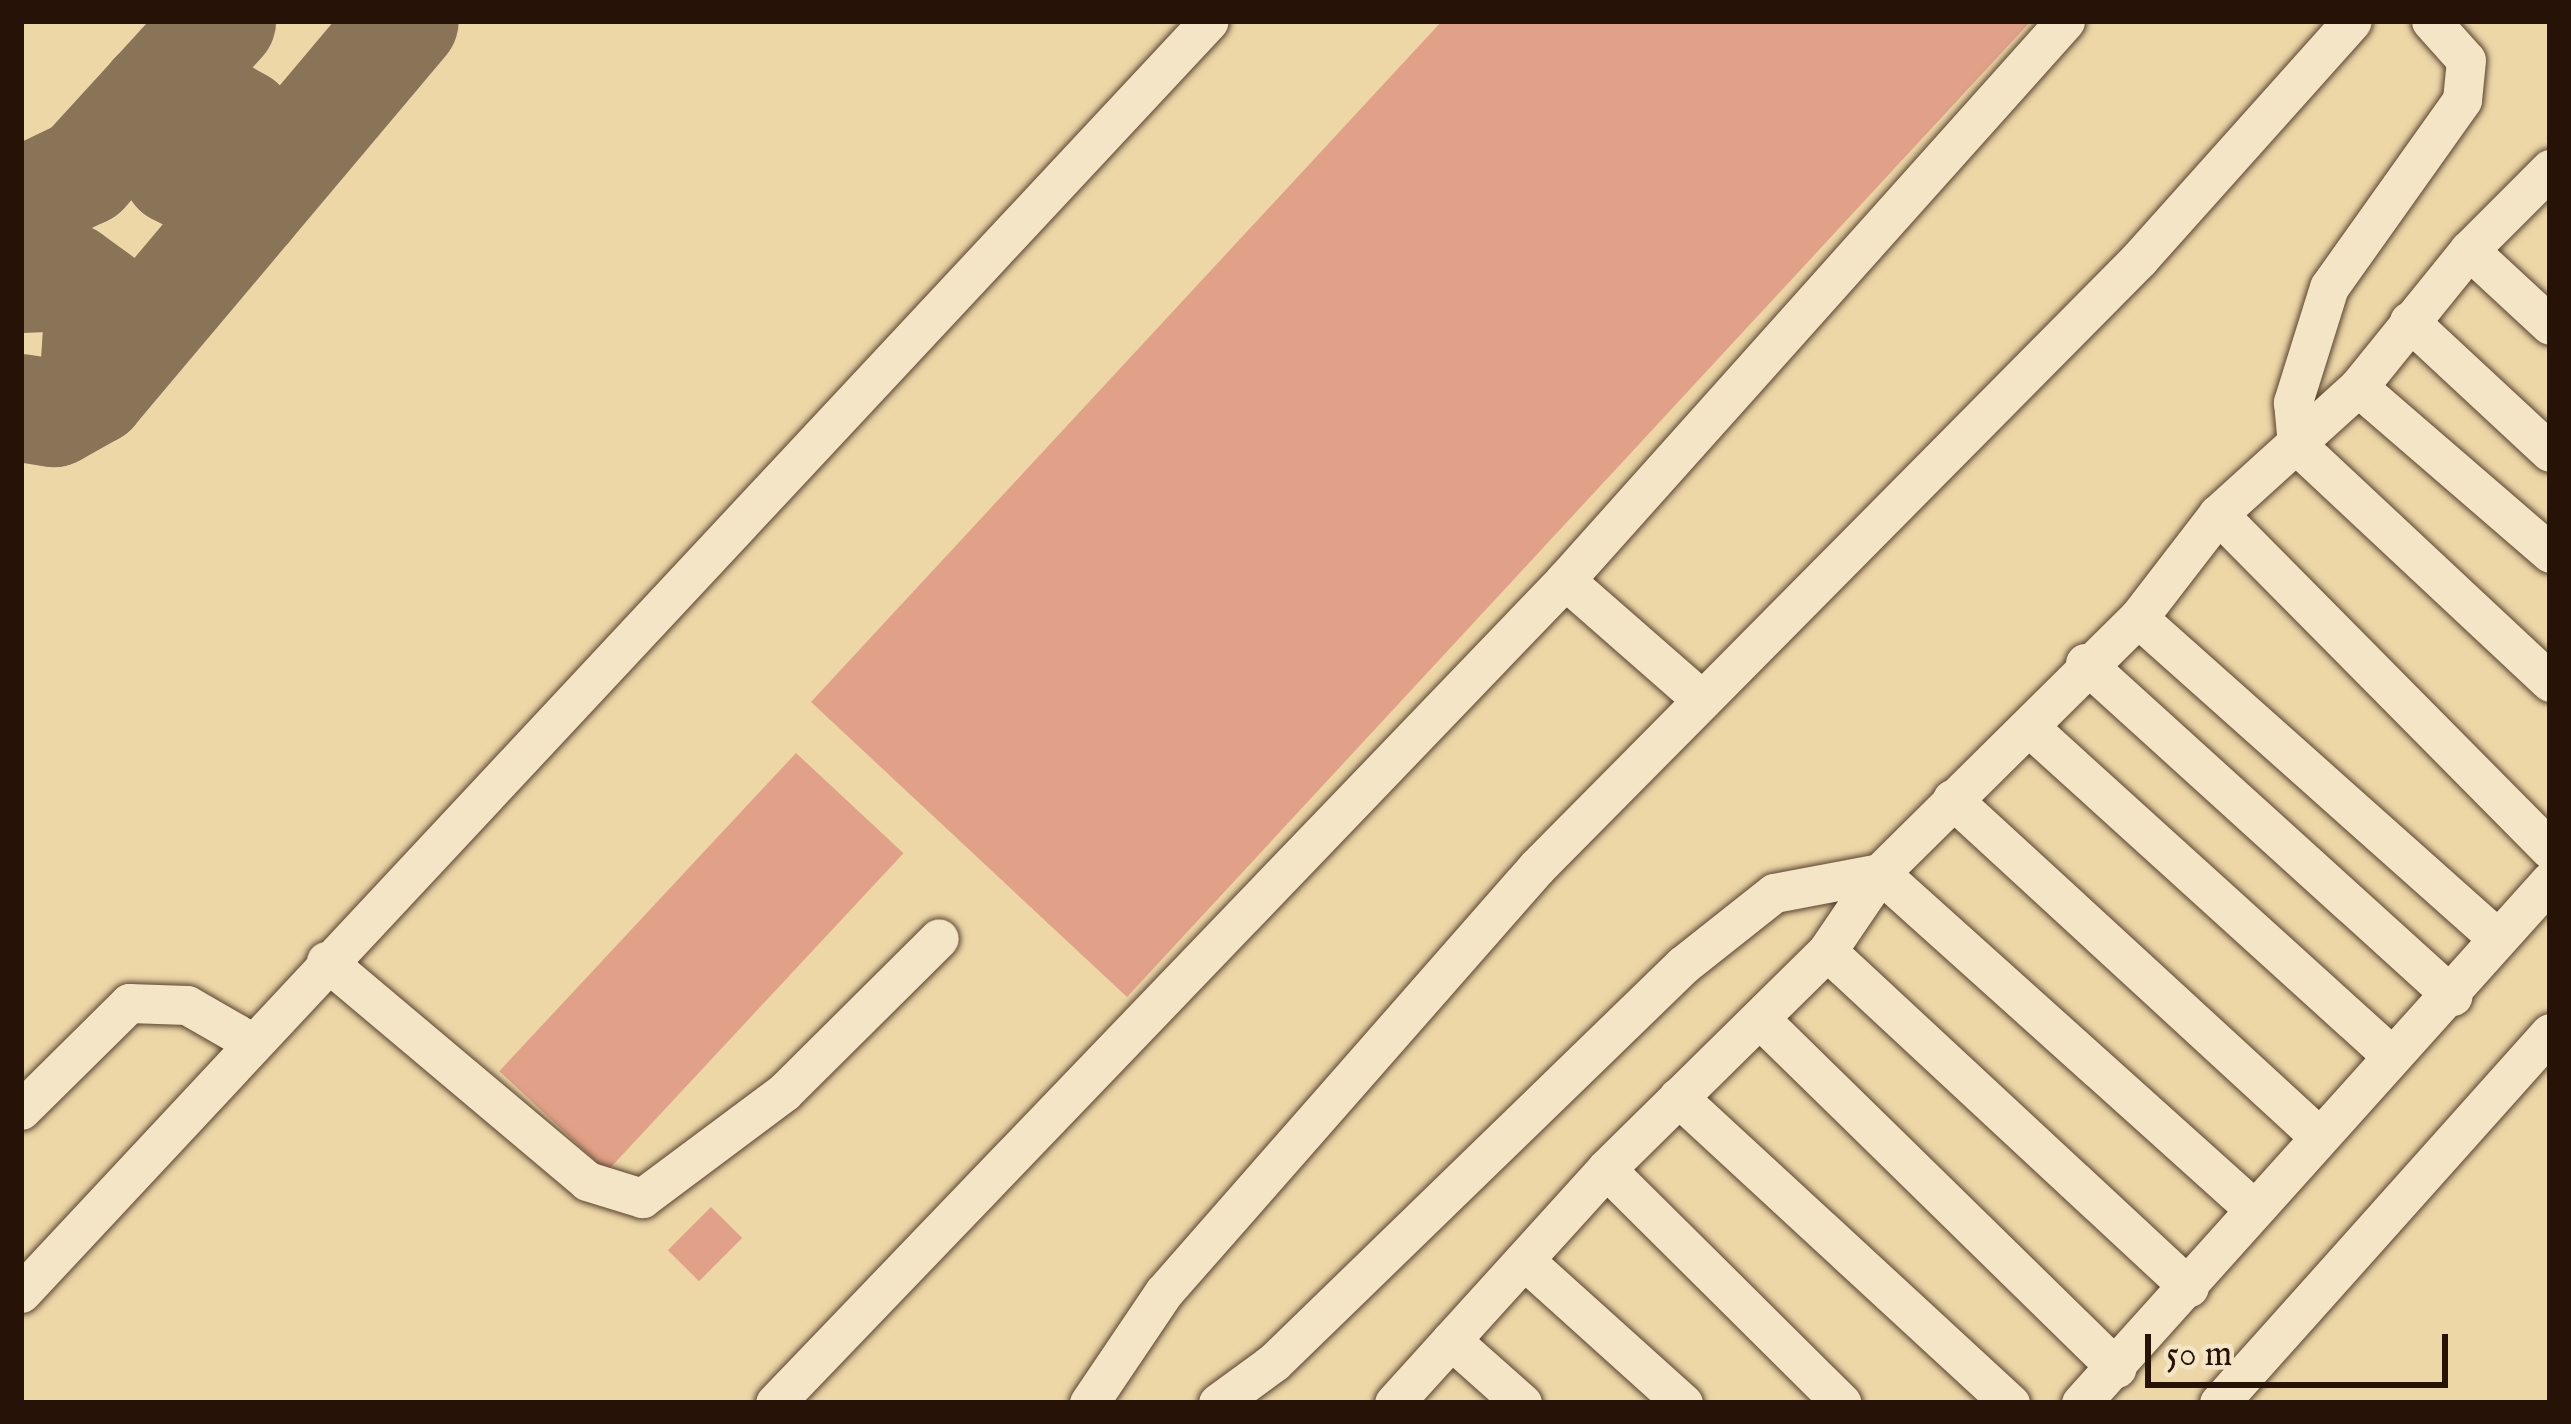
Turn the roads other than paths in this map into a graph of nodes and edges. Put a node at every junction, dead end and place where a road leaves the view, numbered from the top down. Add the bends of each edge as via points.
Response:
1 (1209, 21) edge
2 (2065, 21) edge
3 (2352, 21) edge
4 (2431, 21) edge
5 (2550, 170) edge
6 (2469, 250) junction
7 (2409, 321) junction
8 (2550, 326) edge
9 (2358, 388) junction
10 (2297, 445) junction
11 (2550, 452) edge
12 (2218, 514) junction
13 (2550, 553) edge
14 (1565, 580) junction
15 (2138, 618) junction
16 (2085, 663) junction
17 (2550, 682) edge
18 (1702, 700) junction
19 (2029, 728) junction
20 (1952, 799) junction
21 (2550, 849) edge
22 (1880, 873) junction
23 (2550, 881) edge
24 (938, 938) dead end
25 (2497, 938) junction
26 (1827, 951) junction
27 (326, 961) junction
28 (2452, 996) junction
29 (1760, 1019) junction
30 (2550, 1033) edge
31 (253, 1042) junction
32 (2391, 1055) junction
33 (1678, 1097) junction
34 (21, 1110) edge
35 (2316, 1134) junction
36 (1606, 1169) junction
37 (2254, 1209) junction
38 (1524, 1260) junction
39 (2189, 1286) junction
40 (21, 1293) edge
41 (1451, 1340) junction
42 (2116, 1368) junction
43 (775, 1403) edge
44 (1089, 1403) edge
45 (1218, 1403) edge
46 (1395, 1403) edge
47 (1522, 1403) edge
48 (1683, 1403) edge
49 (1842, 1403) edge
50 (2010, 1403) edge
51 (2081, 1403) edge
52 (2219, 1403) edge

1 - 27 street
2 - 14 street
3 - 18 street via 2139,259
4 - 10 street via 2466,60 2462,100 2329,287 2293,402
5 - 6 street
6 - 7 street
6 - 8 street
7 - 9 street
7 - 11 street
9 - 10 street
9 - 13 street
10 - 12 street
10 - 17 street
12 - 15 street
12 - 21 street
14 - 18 street
14 - 43 street
15 - 16 street
15 - 25 street
16 - 19 street
16 - 28 street
18 - 44 street via 1537,867 1164,1292
19 - 20 street
19 - 32 street
20 - 22 street
20 - 35 street
22 - 26 street
22 - 37 street
22 - 45 street via 1774,893 1611,1032 1274,1363
23 - 25 street
24 - 27 street via 784,1092 642,1198 586,1181
25 - 28 street
26 - 29 street
26 - 39 street
27 - 31 street
28 - 32 street
29 - 33 street
29 - 42 street
30 - 52 street
31 - 34 street via 188,1005 129,1003
31 - 40 street
32 - 35 street
33 - 36 street
33 - 50 street
35 - 37 street
36 - 38 street
36 - 49 street
37 - 39 street
38 - 41 street
38 - 48 street
39 - 42 street
41 - 46 street
41 - 47 street
42 - 51 street

